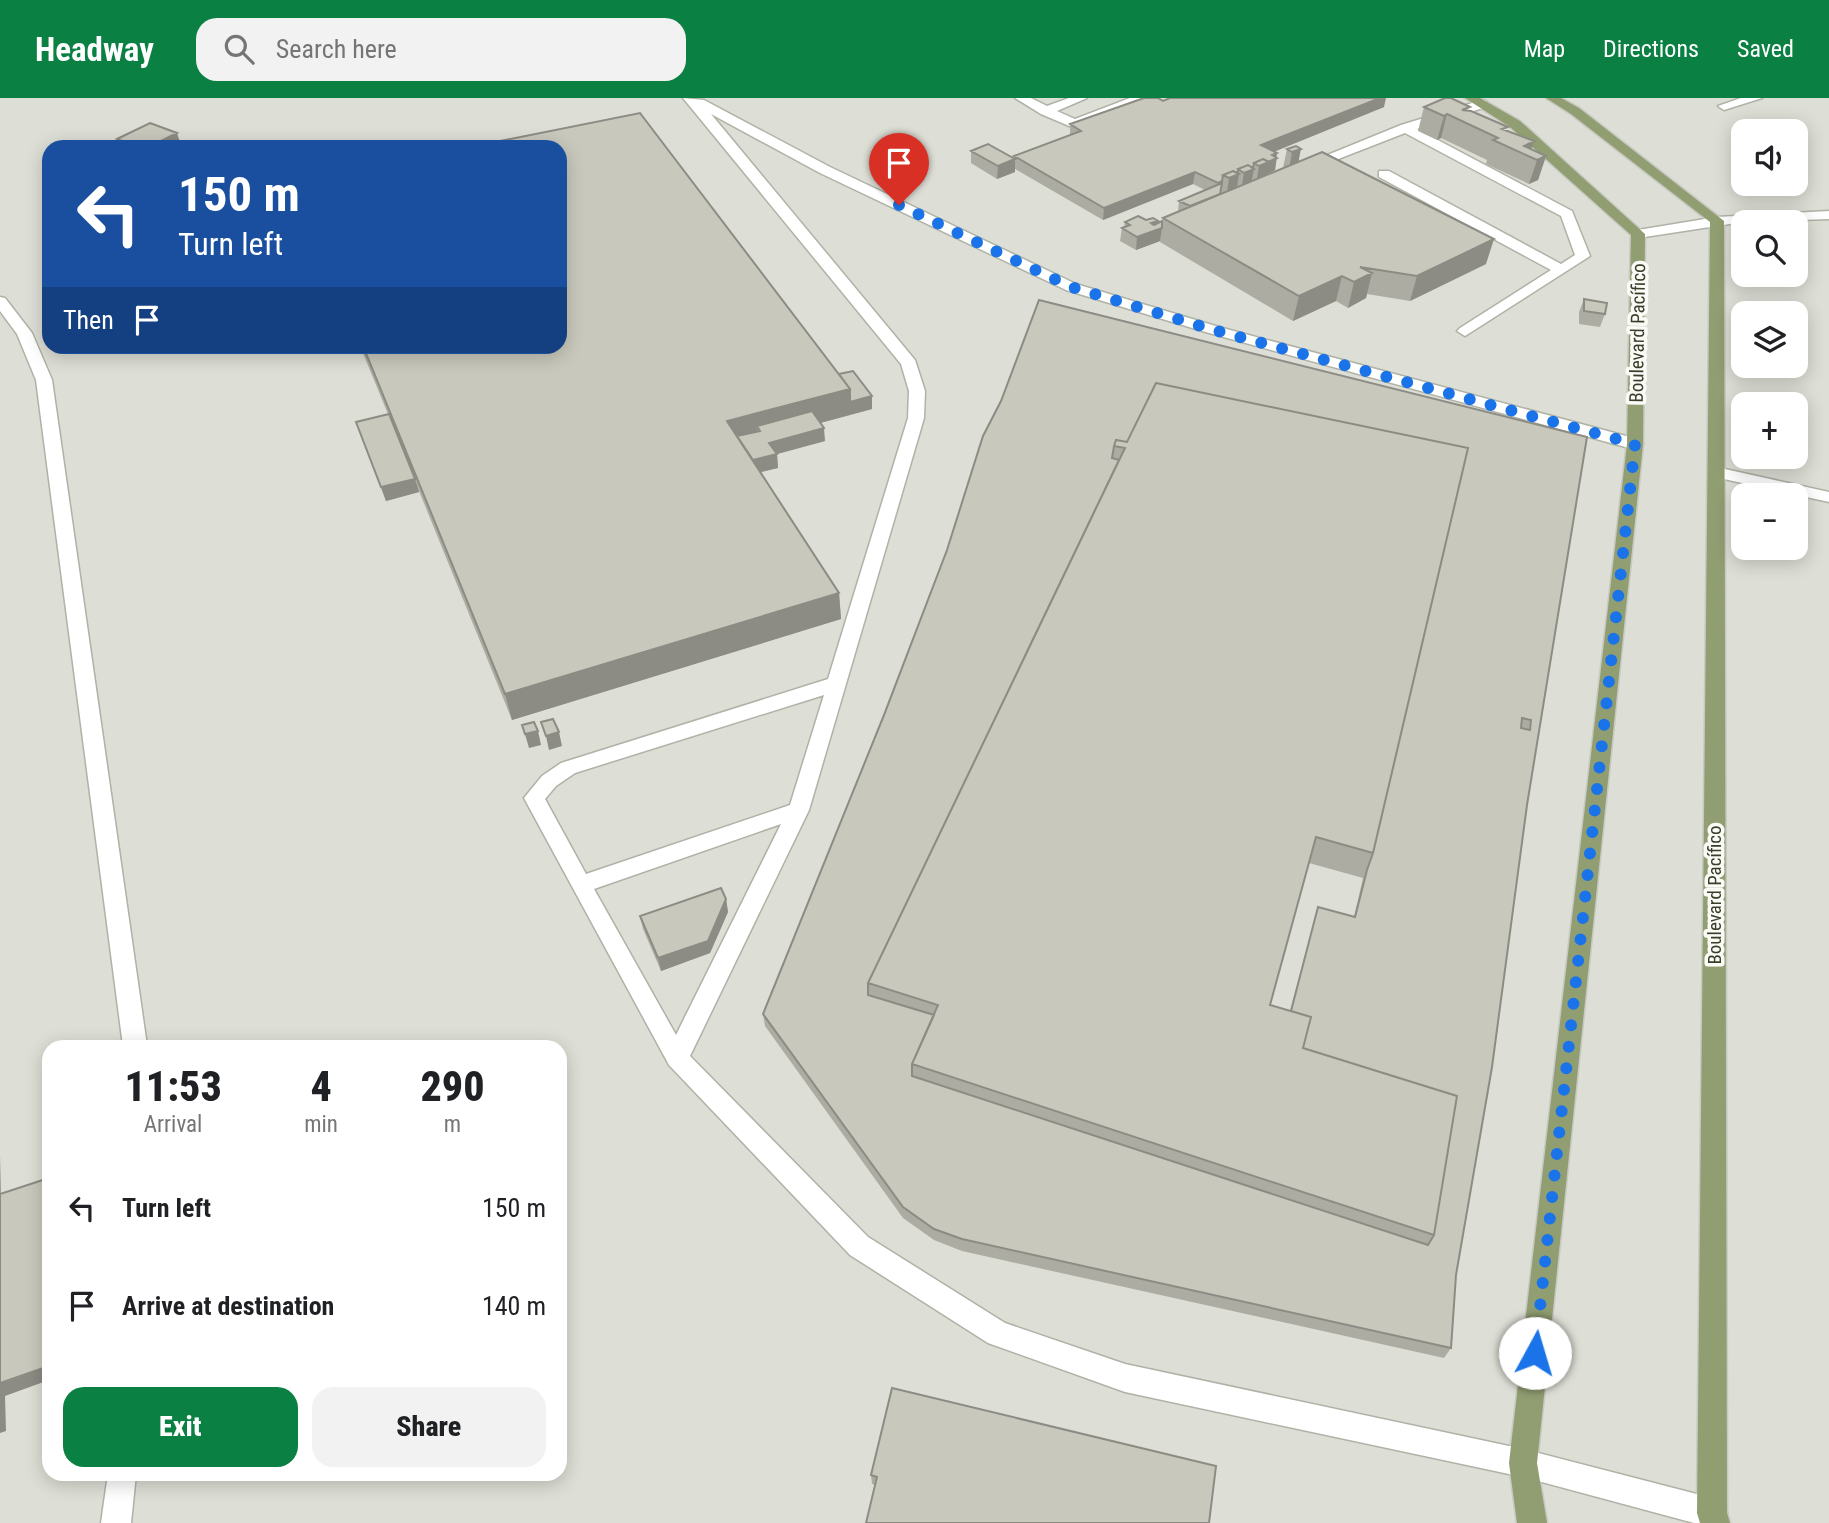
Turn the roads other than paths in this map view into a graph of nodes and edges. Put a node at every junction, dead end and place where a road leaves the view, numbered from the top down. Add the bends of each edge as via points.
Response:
1 (691, 98) edge
2 (1021, 98) edge
3 (1081, 98) edge
4 (1141, 98) edge
5 (1552, 98) edge
6 (1756, 98) edge
7 (1477, 101) edge
8 (1724, 106) dead end
9 (1045, 111) junction
10 (1406, 128) junction
11 (1290, 172) edge
12 (1384, 174) dead end
13 (1829, 215) edge
14 (1717, 221) junction
15 (1638, 234) junction
16 (1562, 270) junction
17 (0, 301) edge
18 (1465, 331) dead end
19 (1635, 444) junction
20 (1716, 472) junction
21 (1829, 497) edge
22 (835, 684) junction
23 (799, 810) junction
24 (581, 886) junction
25 (134, 1040) edge
26 (677, 1058) junction
27 (1523, 1463) junction
28 (121, 1481) edge
29 (1714, 1518) edge
30 (116, 1523) edge
31 (1532, 1523) edge

1 - 19 street via 825,170 1071,287
1 - 22 street via 909,363 917,391 916,418
2 - 9 street
3 - 9 street
4 - 9 street via 1074,124
5 - 14 main road
6 - 8 street
7 - 10 street
7 - 15 main road via 1515,124
10 - 11 street
10 - 16 street via 1567,214 1583,256
12 - 16 street
13 - 14 street
14 - 15 street
14 - 20 main road, Boulevard Pacífico
15 - 19 main road, Boulevard Pacífico
16 - 18 street
17 - 25 street via 24,333 44,380
19 - 27 main road, Boulevard Pacífico
20 - 21 street
20 - 29 main road, Boulevard Pacífico
22 - 23 street
22 - 24 street via 568,768 549,781 534,798
23 - 24 street
23 - 26 street
24 - 26 street
26 - 27 street via 859,1246 998,1334 1125,1378
27 - 29 street
27 - 31 main road, Boulevard Pacífico
28 - 30 street

